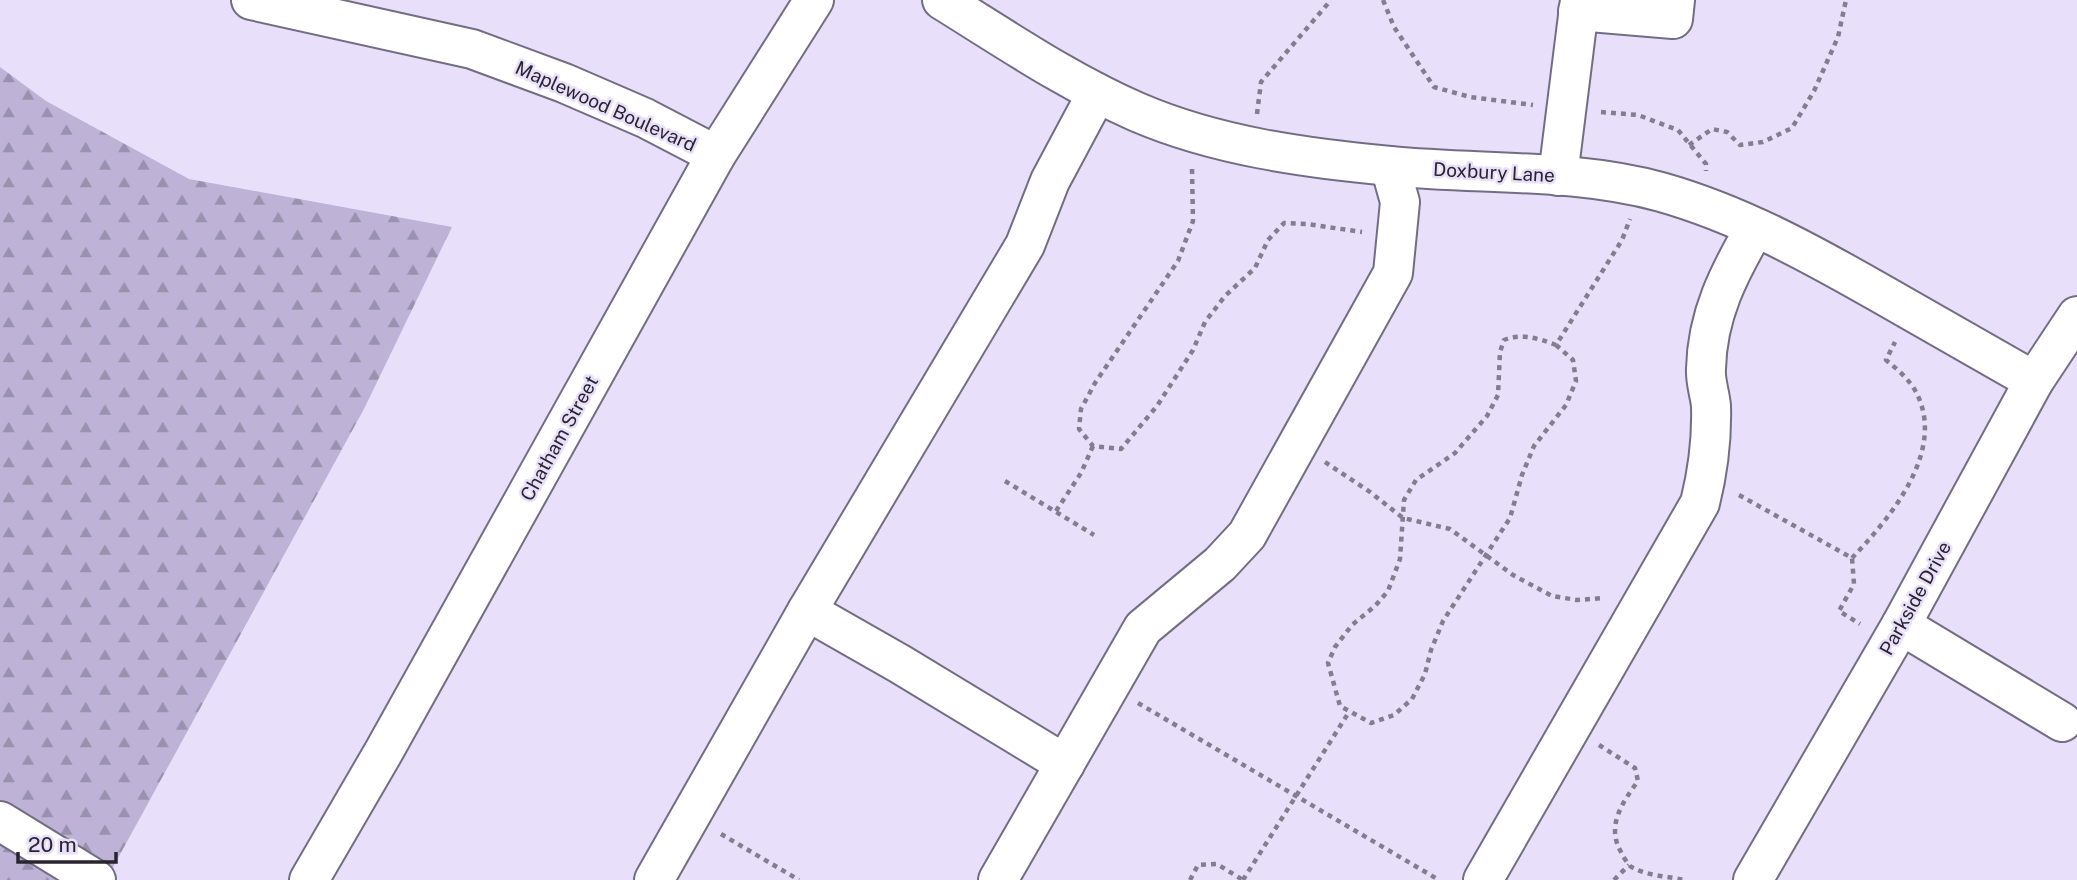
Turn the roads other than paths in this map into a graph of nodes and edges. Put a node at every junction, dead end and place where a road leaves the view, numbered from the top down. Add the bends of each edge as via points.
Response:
1 (251, 0) edge
2 (814, 0) edge
3 (942, 0) edge
4 (1675, 0) edge
5 (1579, 5) edge
6 (308, 6) edge
7 (1097, 93) junction
8 (716, 155) junction
9 (1390, 166) junction
10 (1558, 176) junction
11 (1755, 228) junction
12 (2077, 316) edge
13 (2035, 381) junction
14 (807, 611) junction
15 (1896, 634) junction
16 (2062, 722) dead end
17 (1065, 764) junction
18 (0, 821) edge
19 (96, 880) edge
20 (309, 880) edge
21 (654, 880) edge
22 (998, 880) edge
23 (1483, 880) edge
24 (1753, 880) edge

1 - 6 street, Maplewood Boulevard
2 - 8 street, Chatham Street
3 - 7 street, Doxbury Lane
4 - 5 street via 1673,19
5 - 10 street
6 - 8 street, Maplewood Boulevard via 472,49 645,118
7 - 9 street, Doxbury Lane via 1222,140
7 - 14 street via 1050,181 1025,245
8 - 20 street, Chatham Street
9 - 10 street, Doxbury Lane
9 - 17 street via 1400,202 1393,273 1247,535 1220,564 1143,628
10 - 11 street, Doxbury Lane via 1638,187 1717,210
11 - 13 street, Doxbury Lane via 1806,250
11 - 23 street via 1715,306 1705,371 1712,431 1700,503
12 - 13 street, Parkside Drive
13 - 15 street, Parkside Drive
14 - 17 street
14 - 21 street
15 - 16 street
15 - 24 street, Parkside Drive
17 - 22 street
18 - 19 street

